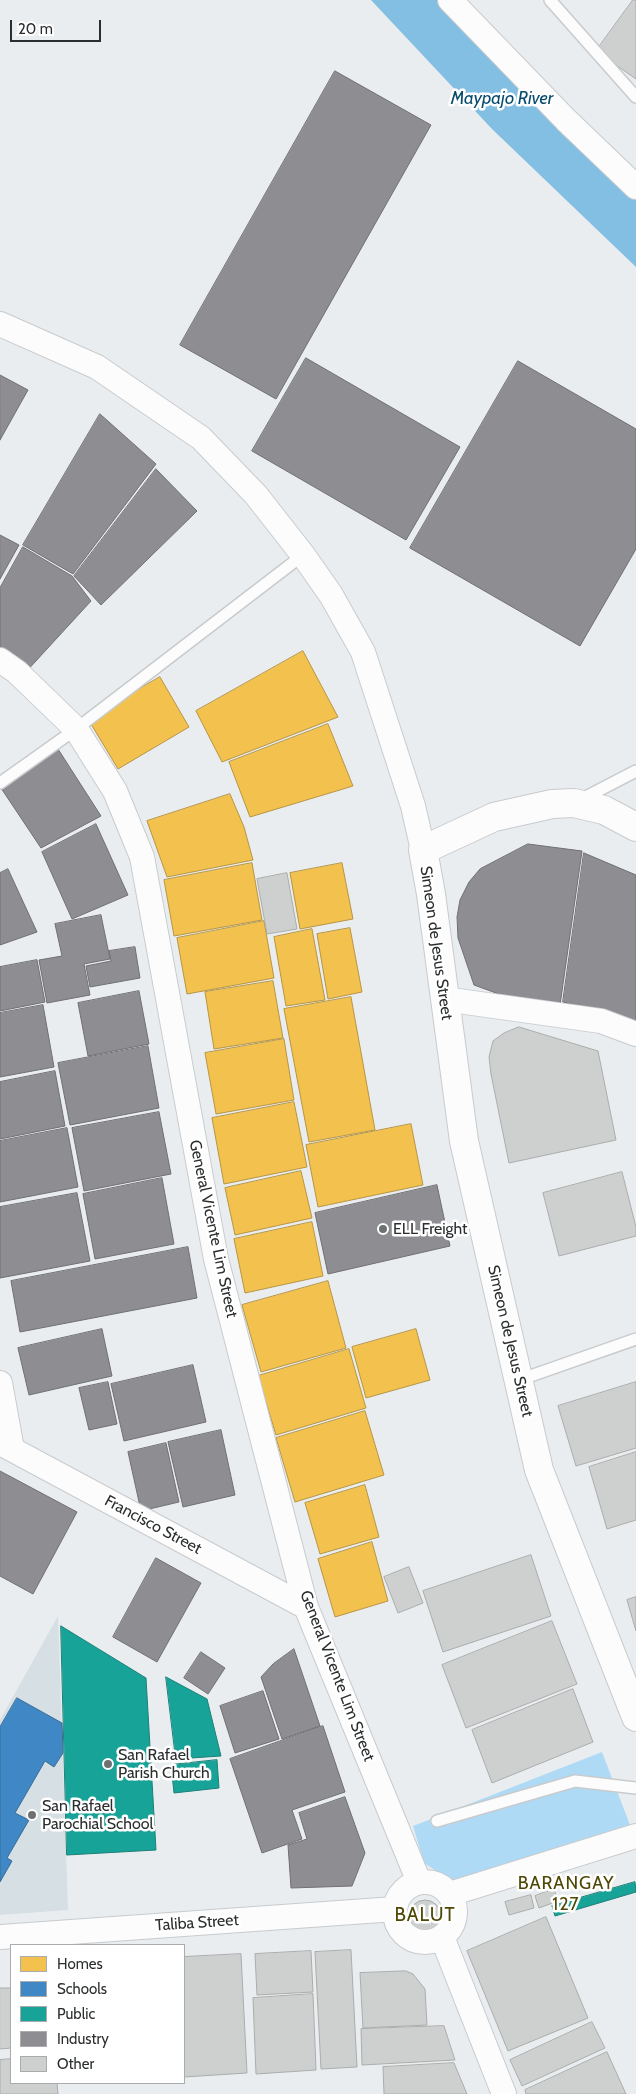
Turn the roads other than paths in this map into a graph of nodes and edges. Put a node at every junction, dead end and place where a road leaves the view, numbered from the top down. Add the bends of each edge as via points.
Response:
1 (450, 0) edge
2 (550, 0) edge
3 (636, 97) edge
4 (636, 187) edge
5 (0, 324) edge
6 (304, 555) junction
7 (0, 660) edge
8 (76, 729) junction
9 (636, 772) edge
10 (0, 783) edge
11 (574, 803) junction
12 (636, 827) edge
13 (423, 850) junction
14 (444, 999) junction
15 (636, 1034) edge
16 (636, 1339) edge
17 (519, 1380) junction
18 (0, 1383) edge
19 (6, 1446) edge
20 (306, 1607) junction
21 (636, 1717) edge
22 (636, 1788) edge
23 (437, 1821) dead end
24 (636, 1836) edge
25 (419, 1882) junction
26 (450, 1894) junction
27 (394, 1909) junction
28 (442, 1937) junction
29 (0, 1938) edge
30 (504, 2094) edge

1 - 4 street
2 - 3 lane
5 - 6 street, Simeon de Jesus Street via 97,368 201,438 256,495
6 - 8 lane
6 - 13 street, Simeon de Jesus Street via 331,594 363,652 413,806
7 - 8 street, General Vicente Lim Street via 18,672
8 - 10 lane
8 - 20 street, General Vicente Lim Street via 115,791 142,857 216,1259
9 - 11 lane
11 - 12 street via 604,810
11 - 13 street via 552,804 494,818
13 - 14 street, Simeon de Jesus Street
14 - 15 street via 601,1021
14 - 17 street, Simeon de Jesus Street via 464,1141
16 - 17 lane
17 - 21 street, Simeon de Jesus Street via 540,1470
18 - 19 street
19 - 20 street, Francisco Street
20 - 25 street, General Vicente Lim Street
22 - 23 lane via 575,1780
24 - 26 street
25 - 26 street via 436,1884
25 - 27 street via 400,1894
26 - 28 street via 454,1917
27 - 28 street via 399,1928 414,1940 432,1941
27 - 29 street, Taliba Street
28 - 30 street

